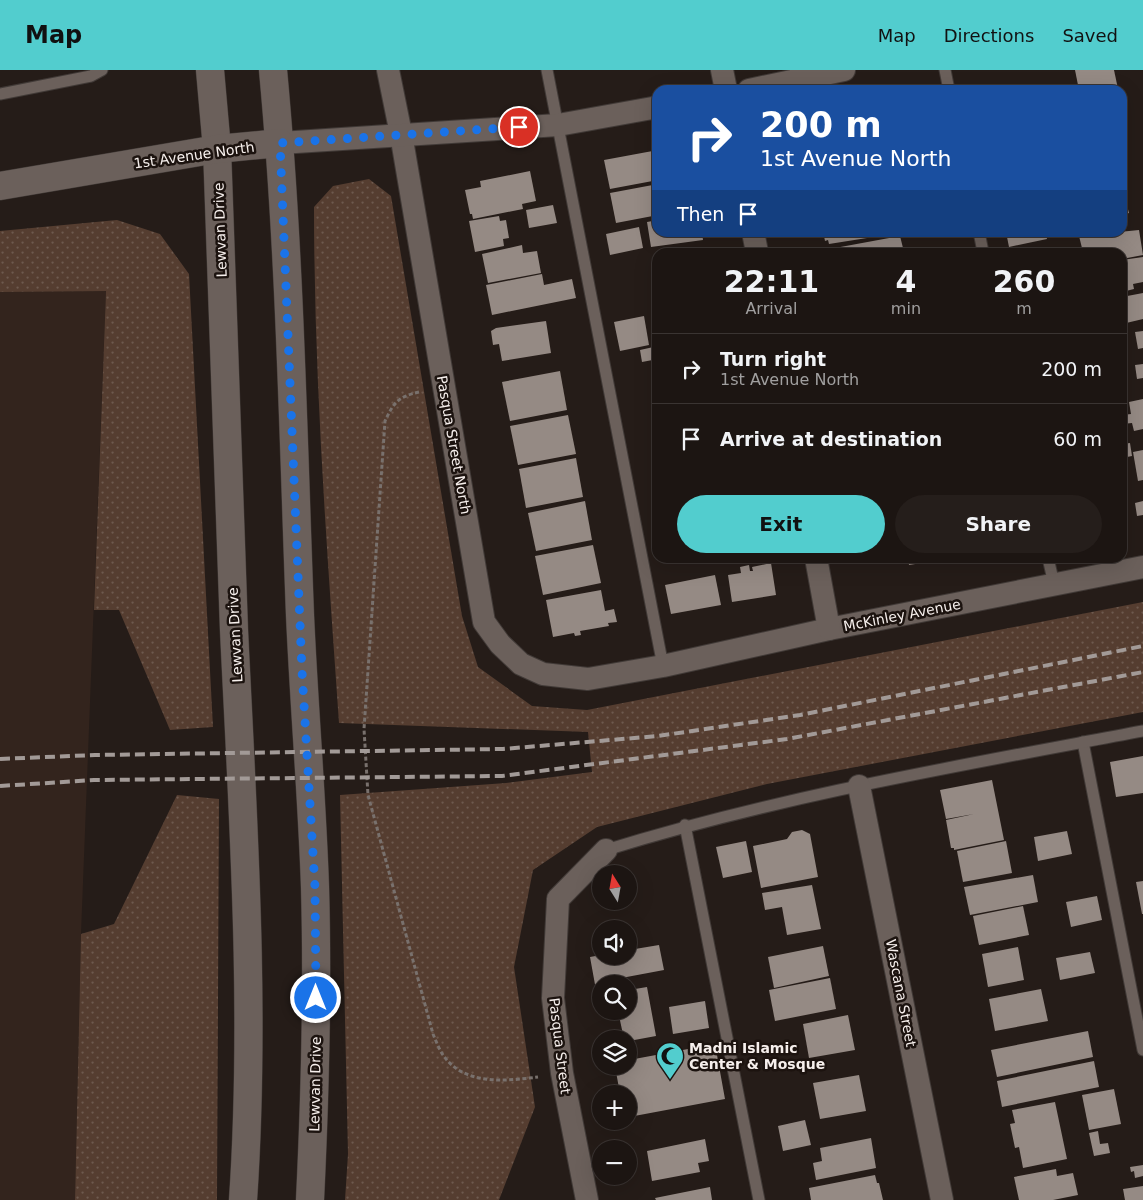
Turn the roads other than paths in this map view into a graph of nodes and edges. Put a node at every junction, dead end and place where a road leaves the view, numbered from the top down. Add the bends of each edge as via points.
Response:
1 (102, 70) edge
2 (210, 70) edge
3 (273, 70) edge
4 (388, 70) edge
5 (547, 70) edge
6 (722, 70) edge
7 (844, 70) edge
8 (945, 70) edge
9 (725, 85) edge
10 (773, 85) edge
11 (948, 85) edge
12 (0, 94) edge
13 (652, 108) edge
14 (558, 125) junction
15 (401, 134) junction
16 (280, 143) junction
17 (217, 149) junction
18 (0, 186) edge
19 (817, 563) edge
20 (1049, 563) edge
21 (1143, 567) edge
22 (1054, 584) junction
23 (829, 629) junction
24 (662, 666) junction
25 (1143, 731) edge
26 (1083, 742) junction
27 (859, 786) junction
28 (685, 825) junction
29 (606, 850) joint
30 (1143, 1050) edge
31 (242, 1200) edge
32 (310, 1200) edge
33 (587, 1200) edge
34 (760, 1200) edge
35 (942, 1200) edge

1 - 12 lane via 91,76
2 - 17 main road, Lewvan Drive
3 - 16 main road, Lewvan Drive
4 - 15 street, Pasqua Street North
5 - 14 lane
6 - 9 street
7 - 10 street
8 - 11 lane
13 - 14 street, 1st Avenue North
14 - 15 street, 1st Avenue North
14 - 24 lane
15 - 16 street, 1st Avenue North
15 - 24 street, Pasqua Street North via 484,622 500,644 521,664 543,674 588,679
16 - 17 main road, 1st Avenue North
16 - 32 main road, Lewvan Drive via 302,671 315,887 316,1073
17 - 18 main road, 1st Avenue North
17 - 31 main road, Lewvan Drive via 234,628 247,874 248,1120
19 - 23 street
20 - 22 lane
21 - 22 street, McKinley Avenue
22 - 23 street, McKinley Avenue
23 - 24 street, McKinley Avenue
25 - 26 lane
26 - 27 lane
26 - 30 lane
27 - 28 lane
27 - 35 street, Wascana Street
28 - 29 lane
28 - 34 lane
29 - 33 street, Pasqua Street via 558,899 553,998 562,1073

